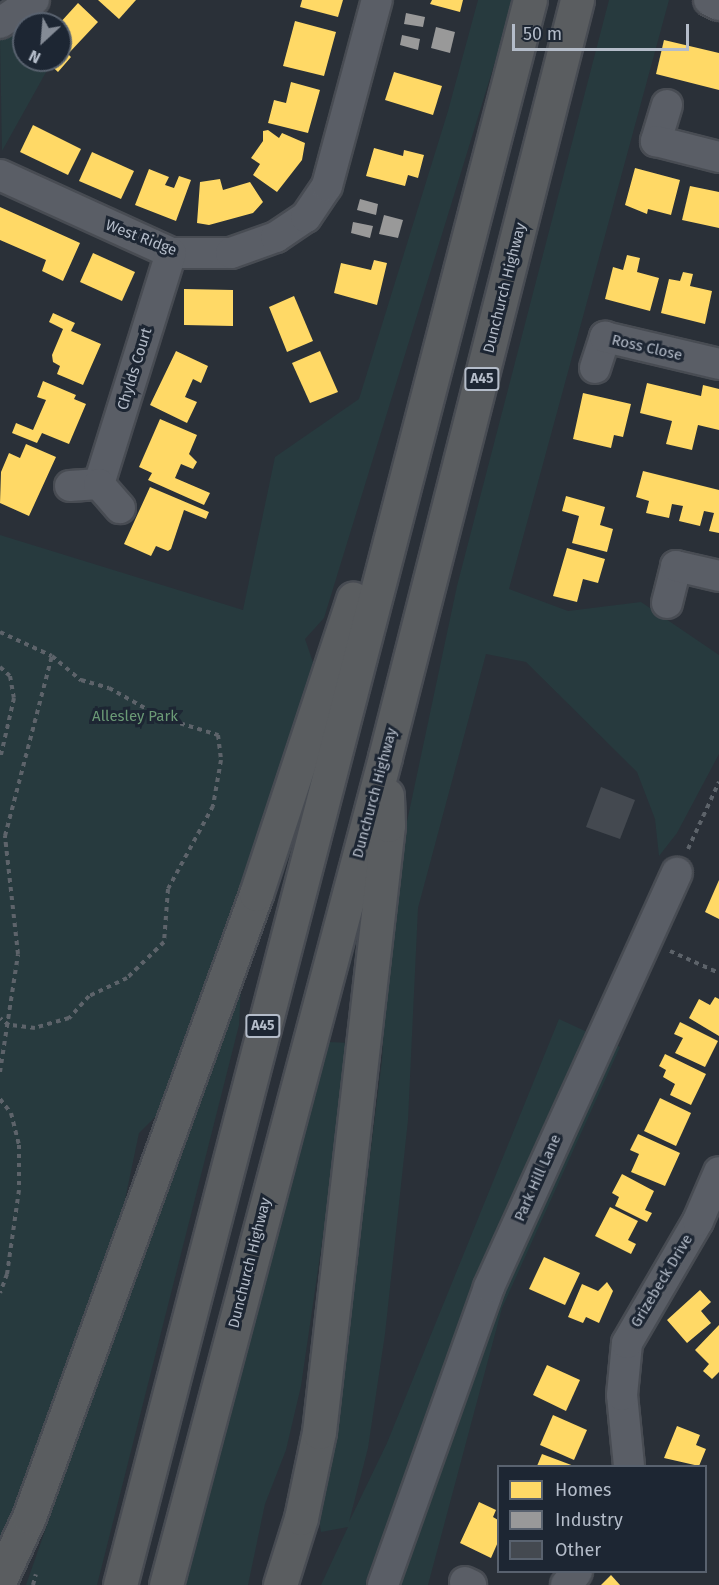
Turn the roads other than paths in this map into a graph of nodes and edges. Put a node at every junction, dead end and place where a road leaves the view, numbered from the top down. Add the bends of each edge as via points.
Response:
1 (34, 0) edge
2 (377, 0) edge
3 (530, 0) edge
4 (577, 0) edge
5 (709, 0) edge
6 (719, 6) edge
7 (0, 23) edge
8 (667, 105) dead end
9 (719, 157) edge
10 (0, 175) edge
11 (171, 253) junction
12 (719, 364) edge
13 (595, 368) dead end
14 (408, 468) junction
15 (120, 508) dead end
16 (719, 576) edge
17 (667, 603) dead end
18 (385, 757) junction
19 (677, 873) road end
20 (719, 1172) edge
21 (629, 1465) edge
22 (577, 1573) edge
23 (0, 1580) edge
24 (120, 1585) edge
25 (166, 1585) edge
26 (280, 1585) edge
27 (383, 1585) edge
28 (566, 1585) edge

1 - 7 street
2 - 11 street, West Ridge via 334,169 317,204 291,228 249,248 205,255
3 - 14 highway, A45
4 - 18 highway, Dunchurch Highway / A45
5 - 6 street
8 - 9 street via 656,141
10 - 11 street, West Ridge
11 - 15 street, Chylds Court via 84,485
12 - 13 street, Ross Close via 605,337
14 - 23 highway via 384,506 255,894 29,1517
14 - 24 highway, A45
16 - 17 street via 676,566
18 - 25 highway, Dunchurch Highway / A45
18 - 26 highway via 388,825 319,1432 301,1518
19 - 27 street, Park Hill Lane via 489,1287
20 - 21 street, Grizebeck Drive via 698,1221 627,1343 622,1395
22 - 28 street

